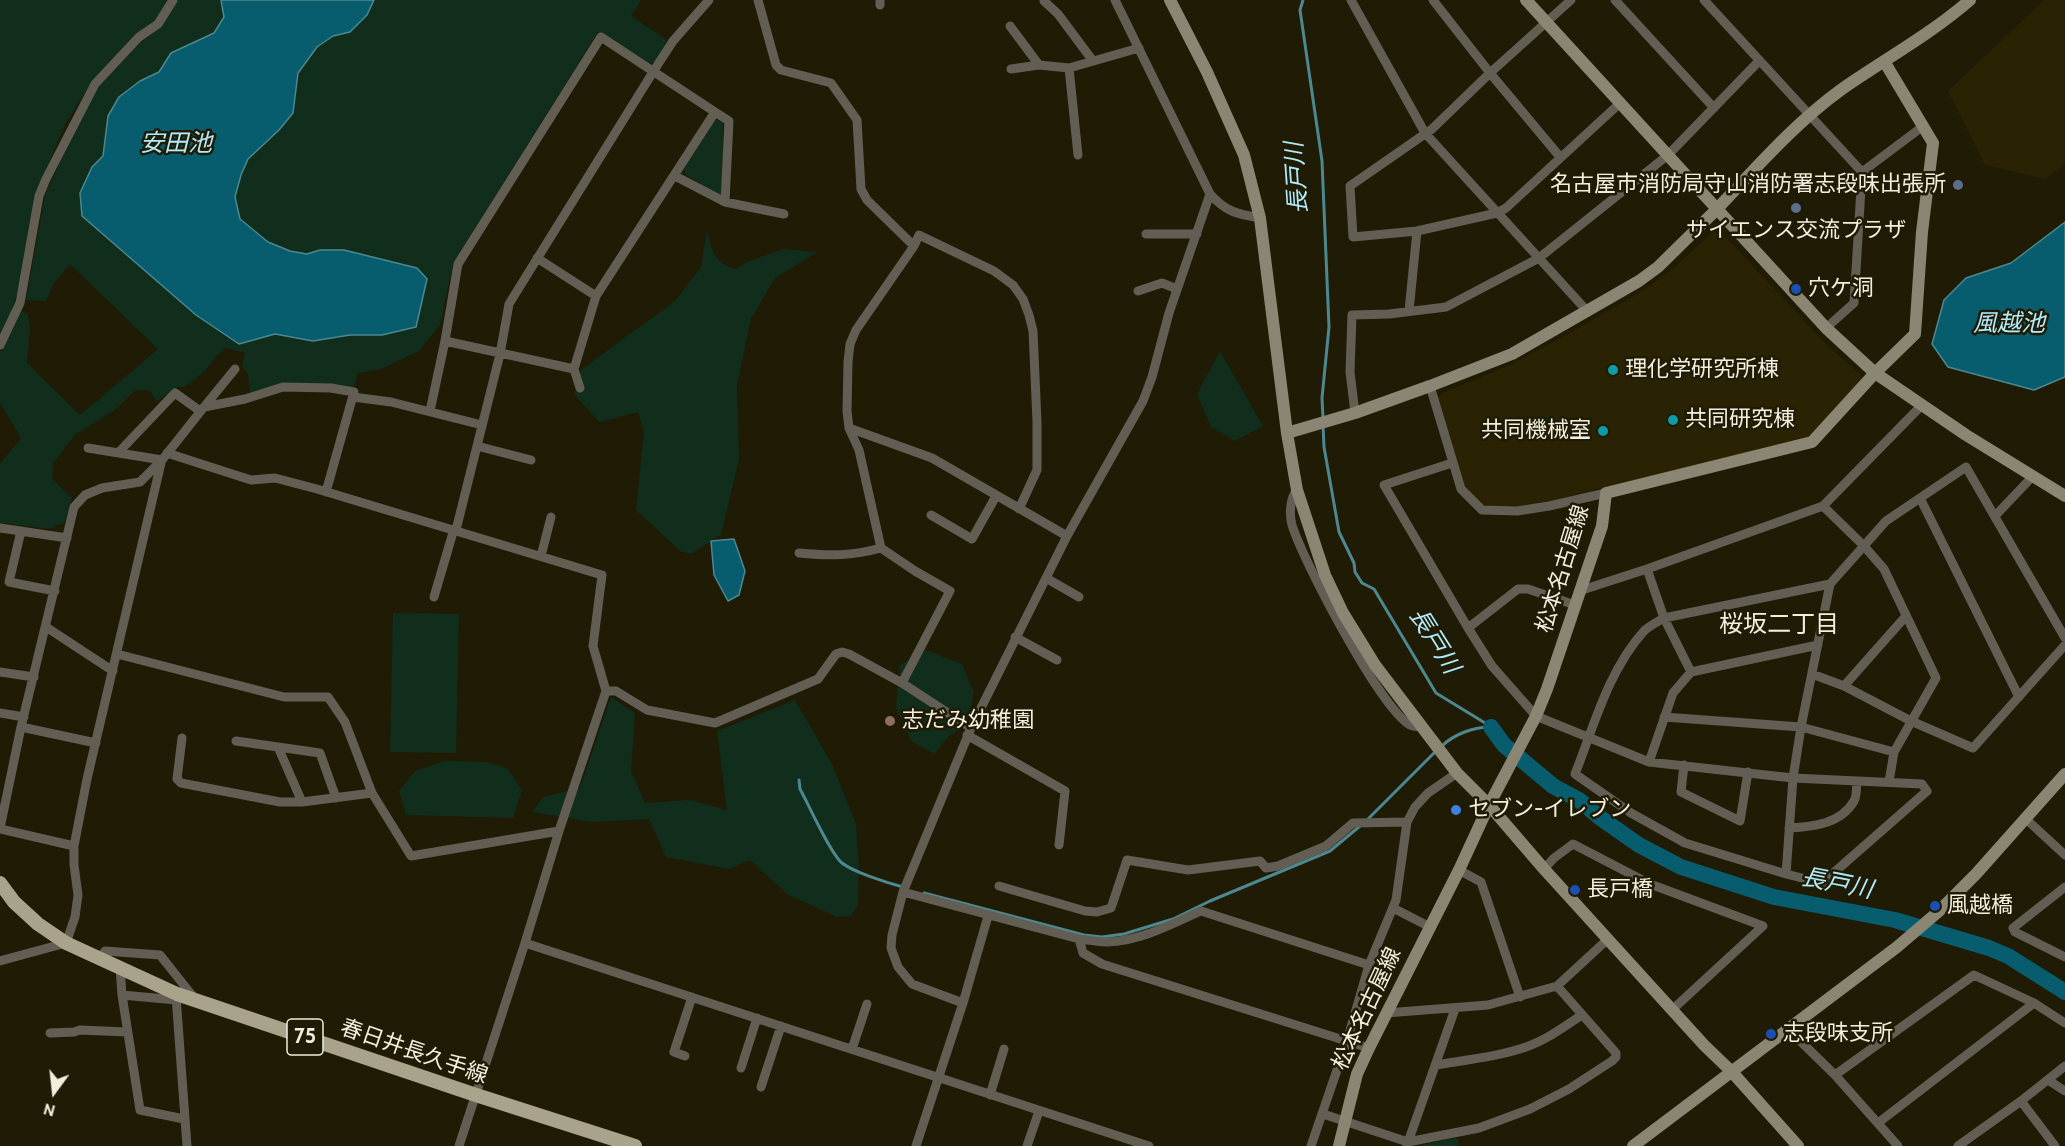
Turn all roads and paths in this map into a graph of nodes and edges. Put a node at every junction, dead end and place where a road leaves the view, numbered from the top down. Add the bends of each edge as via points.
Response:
1 (173, 0) edge
2 (709, 0) edge
3 (758, 0) edge
4 (1115, 0) edge
5 (1170, 0) edge
6 (1351, 0) edge
7 (1433, 0) edge
8 (1526, 0) edge
9 (1571, 0) edge
10 (1615, 0) edge
11 (1704, 0) edge
12 (1970, 0) edge
13 (1044, 1) edge
14 (1546, 23) junction
15 (1010, 26) dead end
16 (1139, 48) junction
17 (1093, 61) junction
18 (1759, 61) junction
19 (1884, 61) junction
20 (1039, 65) junction
21 (1069, 68) junction
22 (1011, 69) dead end
23 (653, 72) junction
24 (1490, 73) junction
25 (1619, 104) junction
26 (1714, 108) junction
27 (715, 112) junction
28 (1810, 114) junction
29 (1922, 127) junction
30 (1425, 133) junction
31 (1078, 155) dead end
32 (1668, 155) junction
33 (1560, 157) junction
34 (1862, 172) junction
35 (675, 176) junction
36 (1210, 194) junction
37 (725, 201) junction
38 (1717, 209) junction
39 (1497, 213) junction
40 (784, 214) dead end
41 (1260, 218) junction
42 (1417, 231) junction
43 (1146, 234) dead end
44 (1197, 234) junction
45 (914, 246) junction
46 (537, 258) junction
47 (1539, 258) junction
48 (1177, 289) junction
49 (1138, 291) dead end
50 (596, 296) junction
51 (1409, 311) junction
52 (1588, 312) junction
53 (1826, 328) junction
54 (445, 341) junction
55 (0, 345) edge
56 (500, 354) junction
57 (235, 369) dead end
58 (574, 369) junction
59 (1875, 374) junction
60 (1430, 386) junction
61 (580, 388) dead end
62 (353, 397) junction
63 (1922, 405) junction
64 (202, 409) junction
65 (430, 411) junction
66 (1355, 412) junction
67 (482, 425) junction
68 (849, 428) junction
69 (1287, 433) junction
70 (477, 446) junction
71 (88, 448) dead end
72 (118, 453) junction
73 (165, 457) junction
74 (531, 460) dead end
75 (1452, 463) junction
76 (2033, 476) junction
77 (326, 492) junction
78 (1606, 493) junction
79 (996, 496) junction
80 (2065, 496) edge
81 (1921, 500) junction
82 (1823, 506) junction
83 (1019, 509) junction
84 (931, 515) dead end
85 (1995, 516) junction
86 (551, 517) dead end
87 (0, 528) edge
88 (455, 530) junction
89 (21, 531) junction
90 (1067, 536) junction
91 (67, 538) junction
92 (1864, 546) junction
93 (881, 548) junction
94 (798, 553) dead end
95 (541, 556) junction
96 (1647, 569) junction
97 (1046, 578) junction
98 (1830, 584) junction
99 (55, 591) junction
100 (1579, 591) junction
101 (434, 597) dead end
102 (1079, 597) dead end
103 (1575, 605) junction
104 (1906, 615) junction
105 (1664, 618) junction
106 (46, 627) junction
107 (1468, 628) junction
108 (1016, 637) junction
109 (2065, 638) edge
110 (1818, 645) junction
111 (2065, 645) edge
112 (117, 654) junction
113 (1057, 660) dead end
114 (113, 671) junction
115 (0, 672) edge
116 (1692, 672) junction
117 (1812, 674) junction
118 (34, 677) junction
119 (902, 683) junction
120 (1844, 686) junction
121 (606, 691) junction
122 (2019, 697) junction
123 (0, 713) edge
124 (24, 717) junction
125 (1536, 717) junction
126 (1664, 717) junction
127 (1911, 721) junction
128 (1801, 727) junction
129 (21, 728) junction
130 (969, 731) junction
131 (182, 738) dead end
132 (1589, 738) junction
133 (236, 741) dead end
134 (96, 743) junction
135 (278, 747) junction
136 (1894, 752) junction
137 (1649, 762) junction
138 (1684, 765) junction
139 (1748, 772) junction
140 (1457, 773) junction
141 (2065, 774) edge
142 (1793, 778) junction
143 (1857, 782) junction
144 (1889, 782) junction
145 (372, 793) junction
146 (336, 798) junction
147 (302, 802) junction
148 (1489, 805) junction
149 (2026, 819) junction
150 (1407, 822) junction
151 (1789, 828) junction
152 (0, 829) edge
153 (559, 831) junction
154 (1059, 845) dead end
155 (74, 846) junction
156 (2065, 855) edge
157 (1544, 869) junction
158 (1459, 870) junction
159 (1786, 874) junction
160 (0, 883) edge
161 (999, 886) dead end
162 (2065, 887) edge
163 (904, 888) junction
164 (1393, 909) junction
165 (988, 916) junction
166 (1430, 927) junction
167 (1079, 939) junction
168 (1608, 939) junction
169 (66, 943) junction
170 (525, 943) junction
171 (2065, 957) edge
172 (100, 958) junction
173 (0, 961) edge
174 (1369, 964) junction
175 (120, 968) junction
176 (1557, 986) junction
177 (122, 995) junction
178 (176, 997) junction
179 (692, 997) junction
180 (1520, 997) junction
181 (197, 1001) junction
182 (963, 1003) junction
183 (2034, 1003) junction
184 (867, 1004) dead end
185 (1455, 1009) junction
186 (1673, 1009) junction
187 (1386, 1013) junction
188 (1581, 1015) junction
189 (757, 1018) junction
190 (2065, 1023) edge
191 (781, 1026) junction
192 (1789, 1030) junction
193 (127, 1032) junction
194 (50, 1033) dead end
195 (1347, 1041) junction
196 (1369, 1048) junction
197 (852, 1049) junction
198 (1004, 1049) dead end
199 (685, 1056) dead end
200 (1435, 1065) junction
201 (2065, 1066) edge
202 (741, 1068) dead end
203 (1732, 1072) junction
204 (1835, 1075) junction
205 (938, 1078) junction
206 (2048, 1080) junction
207 (761, 1087) dead end
208 (2065, 1091) edge
209 (476, 1095) junction
210 (990, 1095) junction
211 (2020, 1101) junction
212 (1039, 1111) junction
213 (1323, 1114) junction
214 (184, 1119) junction
215 (1344, 1122) junction
216 (1878, 1123) junction
217 (1407, 1144) edge
218 (2051, 1145) edge
219 (187, 1146) edge
220 (459, 1146) edge
221 (635, 1146) edge
222 (916, 1146) edge
223 (1027, 1146) edge
224 (1149, 1146) edge
225 (1311, 1146) edge
226 (1339, 1146) edge
227 (1633, 1146) edge
228 (1798, 1146) edge
229 (1898, 1146) edge
230 (1958, 1146) edge

1 - 55 street via 158,24 139,37 95,84 46,179 39,196 20,303
2 - 23 street via 673,41
3 - 45 street via 776,65 781,70 831,83 857,120 861,189 867,200
4 - 16 street
5 - 41 street via 1244,155
6 - 30 street
7 - 24 street
8 - 14 street
9 - 14 street
10 - 26 street
11 - 18 street
12 - 19 street
13 - 17 street
14 - 24 street
14 - 25 street
15 - 20 street
16 - 17 street
16 - 36 street
17 - 21 street
18 - 26 street
18 - 28 street
19 - 28 street
19 - 29 street, 松本名古屋線
20 - 21 street
20 - 22 street
21 - 31 street
23 - 27 street
23 - 46 street
23 - 54 street via 601,37 458,264
24 - 30 street
24 - 33 street
25 - 32 street
25 - 33 street
26 - 32 street
27 - 35 street
27 - 37 street via 729,121
28 - 34 street
28 - 38 street
29 - 34 street
29 - 59 street, 松本名古屋線 via 1933,143 1915,334
30 - 39 street
30 - 42 street via 1349,189 1353,237
32 - 38 street
32 - 47 street
33 - 39 street
34 - 53 street via 1854,303
35 - 37 street
35 - 50 street
36 - 41 street via 1221,207 1238,215
36 - 44 street
37 - 40 street
38 - 52 street via 1658,267
38 - 53 street
39 - 42 street
39 - 47 street
41 - 69 street
42 - 51 street
43 - 44 street
44 - 48 street
45 - 68 street via 850,344
45 - 83 street via 919,235 994,271 1013,285 1026,307 1033,331 1037,470
46 - 50 street
46 - 56 street via 509,304
47 - 51 street via 1446,307
47 - 52 street
48 - 49 street via 1162,283
48 - 90 street via 1143,401
50 - 58 street
51 - 66 street via 1352,315 1350,372
52 - 60 street via 1512,354
53 - 59 street
54 - 56 street
54 - 65 street
56 - 58 street
56 - 67 street
57 - 64 street
58 - 61 street
59 - 63 street
59 - 78 street, 松本名古屋線 via 1812,442
60 - 66 street
60 - 75 street
62 - 64 street via 354,392 331,388 283,387
62 - 65 street
62 - 77 street
63 - 76 street
63 - 82 street
64 - 72 street via 176,393
64 - 73 street
65 - 67 street
66 - 69 street
67 - 70 street
68 - 79 street via 932,458
68 - 93 street via 859,450
69 - 140 street via 1297,490 1325,575 1343,613 1375,665
70 - 74 street
70 - 88 street
71 - 72 street
72 - 73 street
73 - 77 street via 251,480 274,478
73 - 91 street via 140,482 85,495 74,507
73 - 112 street
75 - 78 street via 1461,489 1482,510 1517,511
75 - 107 street via 1384,485
76 - 80 street
76 - 85 street
77 - 88 street
78 - 100 street, 松本名古屋線 via 1602,526
79 - 83 street
79 - 84 street via 972,539
81 - 85 street via 1966,467
81 - 92 street via 1886,521
81 - 122 street
82 - 92 street
82 - 96 street
83 - 90 street
85 - 109 street
86 - 95 street
87 - 89 street
88 - 95 street
88 - 101 street
89 - 91 street
89 - 99 street via 9,582
90 - 97 street
91 - 99 street
92 - 98 street
92 - 104 street via 1884,569
93 - 94 street via 832,556
93 - 119 street via 950,591
95 - 121 street via 602,575 593,646
96 - 100 street
96 - 105 street
97 - 102 street
97 - 108 street
98 - 105 street
98 - 110 street
99 - 106 street
100 - 103 street, 松本名古屋線
103 - 107 street via 1528,589 1518,590
103 - 125 street, 松本名古屋線
104 - 120 street
104 - 127 street via 1936,678
105 - 116 street
105 - 132 street via 1645,630 1613,675
106 - 114 street
106 - 118 street
107 - 125 street via 1492,666
108 - 113 street
108 - 130 street
110 - 116 street
110 - 117 street
111 - 122 street
112 - 114 street
112 - 145 street via 284,697 328,697 345,722
114 - 134 street
115 - 118 street
116 - 126 street via 1673,693
117 - 120 street
117 - 128 street
118 - 124 street
119 - 121 street via 842,652 836,654 818,680 715,723 647,710 616,691
119 - 130 street
120 - 127 street
121 - 153 street
122 - 127 street via 1973,748
123 - 124 street
124 - 129 street
125 - 132 street
125 - 148 street, 松本名古屋線
126 - 128 street
126 - 137 street
127 - 136 street
128 - 136 street
128 - 142 street
129 - 134 street
129 - 152 street
130 - 154 street via 1065,791
130 - 163 street
131 - 147 street via 177,779 182,783 279,802
132 - 137 street
132 - 159 street via 1575,774 1631,813 1685,843
133 - 135 street
134 - 155 street
135 - 146 street via 320,753
135 - 147 street
136 - 144 street
137 - 138 street
138 - 139 street
138 - 139 street via 1681,792 1740,821
139 - 142 street
140 - 148 street
140 - 150 street via 1428,794
141 - 149 street
142 - 143 street
142 - 151 street
143 - 144 street
143 - 151 street via 1855,800 1839,817 1813,827
144 - 159 street via 1922,784 1927,791 1822,883
145 - 146 street
145 - 153 street via 411,856
146 - 147 street
148 - 157 street
148 - 158 street, 松本名古屋線
149 - 156 street
149 - 192 street via 1935,914
150 - 161 street via 1353,823 1326,846 1266,868 1260,861 1188,870 1127,860 1111,908 1096,912
150 - 164 street
151 - 159 street
152 - 155 street
153 - 170 street
155 - 169 street via 78,895
157 - 168 street
157 - 186 street via 1573,843 1650,884 1763,926
158 - 166 street, 松本名古屋線
158 - 180 street via 1481,882
160 - 169 main road, 春日井長久手線 / 75 via 38,924
162 - 171 street via 2013,928
163 - 165 street
163 - 182 street via 892,935 897,967 912,984
164 - 166 street
164 - 174 street
165 - 167 street
165 - 182 street
166 - 187 street, 松本名古屋線
167 - 174 street via 1130,939 1202,912
167 - 195 street via 1083,953 1102,964
168 - 176 street
168 - 186 street
169 - 172 main road, 春日井長久手線 / 75
169 - 173 street
170 - 179 street
170 - 209 street
172 - 175 main road, 春日井長久手線 / 75
172 - 181 street via 105,951 160,955
174 - 195 street
175 - 177 street
175 - 178 main road, 春日井長久手線 / 75
176 - 180 street
176 - 188 street
177 - 178 street
177 - 193 street
178 - 181 main road, 春日井長久手線 / 75
178 - 214 street
179 - 189 street
179 - 199 street via 674,1052
180 - 185 street
181 - 209 main road, 春日井長久手線 / 75
182 - 205 street
183 - 190 street
183 - 204 street via 1974,975
183 - 216 street
184 - 197 street
185 - 187 street
185 - 200 street
186 - 203 street
187 - 196 street, 松本名古屋線
188 - 200 street via 1548,1038 1526,1047
188 - 217 street via 1616,1053 1612,1061 1530,1109 1479,1128
189 - 191 street
189 - 202 street
191 - 197 street
191 - 207 street
192 - 203 street
192 - 204 street
193 - 194 street
193 - 214 street via 140,1110
195 - 196 street
195 - 213 street
196 - 215 street, 松本名古屋線 via 1357,1074
197 - 205 street
198 - 210 street
200 - 217 street
201 - 206 street
203 - 227 street
203 - 228 street
204 - 216 street
205 - 210 street
205 - 222 street
206 - 208 street
206 - 211 street
209 - 220 street
209 - 221 main road, 春日井長久手線 / 75
210 - 212 street
211 - 218 street
211 - 230 street
212 - 223 street
212 - 224 street
213 - 215 street
213 - 225 street
214 - 219 street
215 - 217 street
215 - 226 street, 松本名古屋線
216 - 229 street

